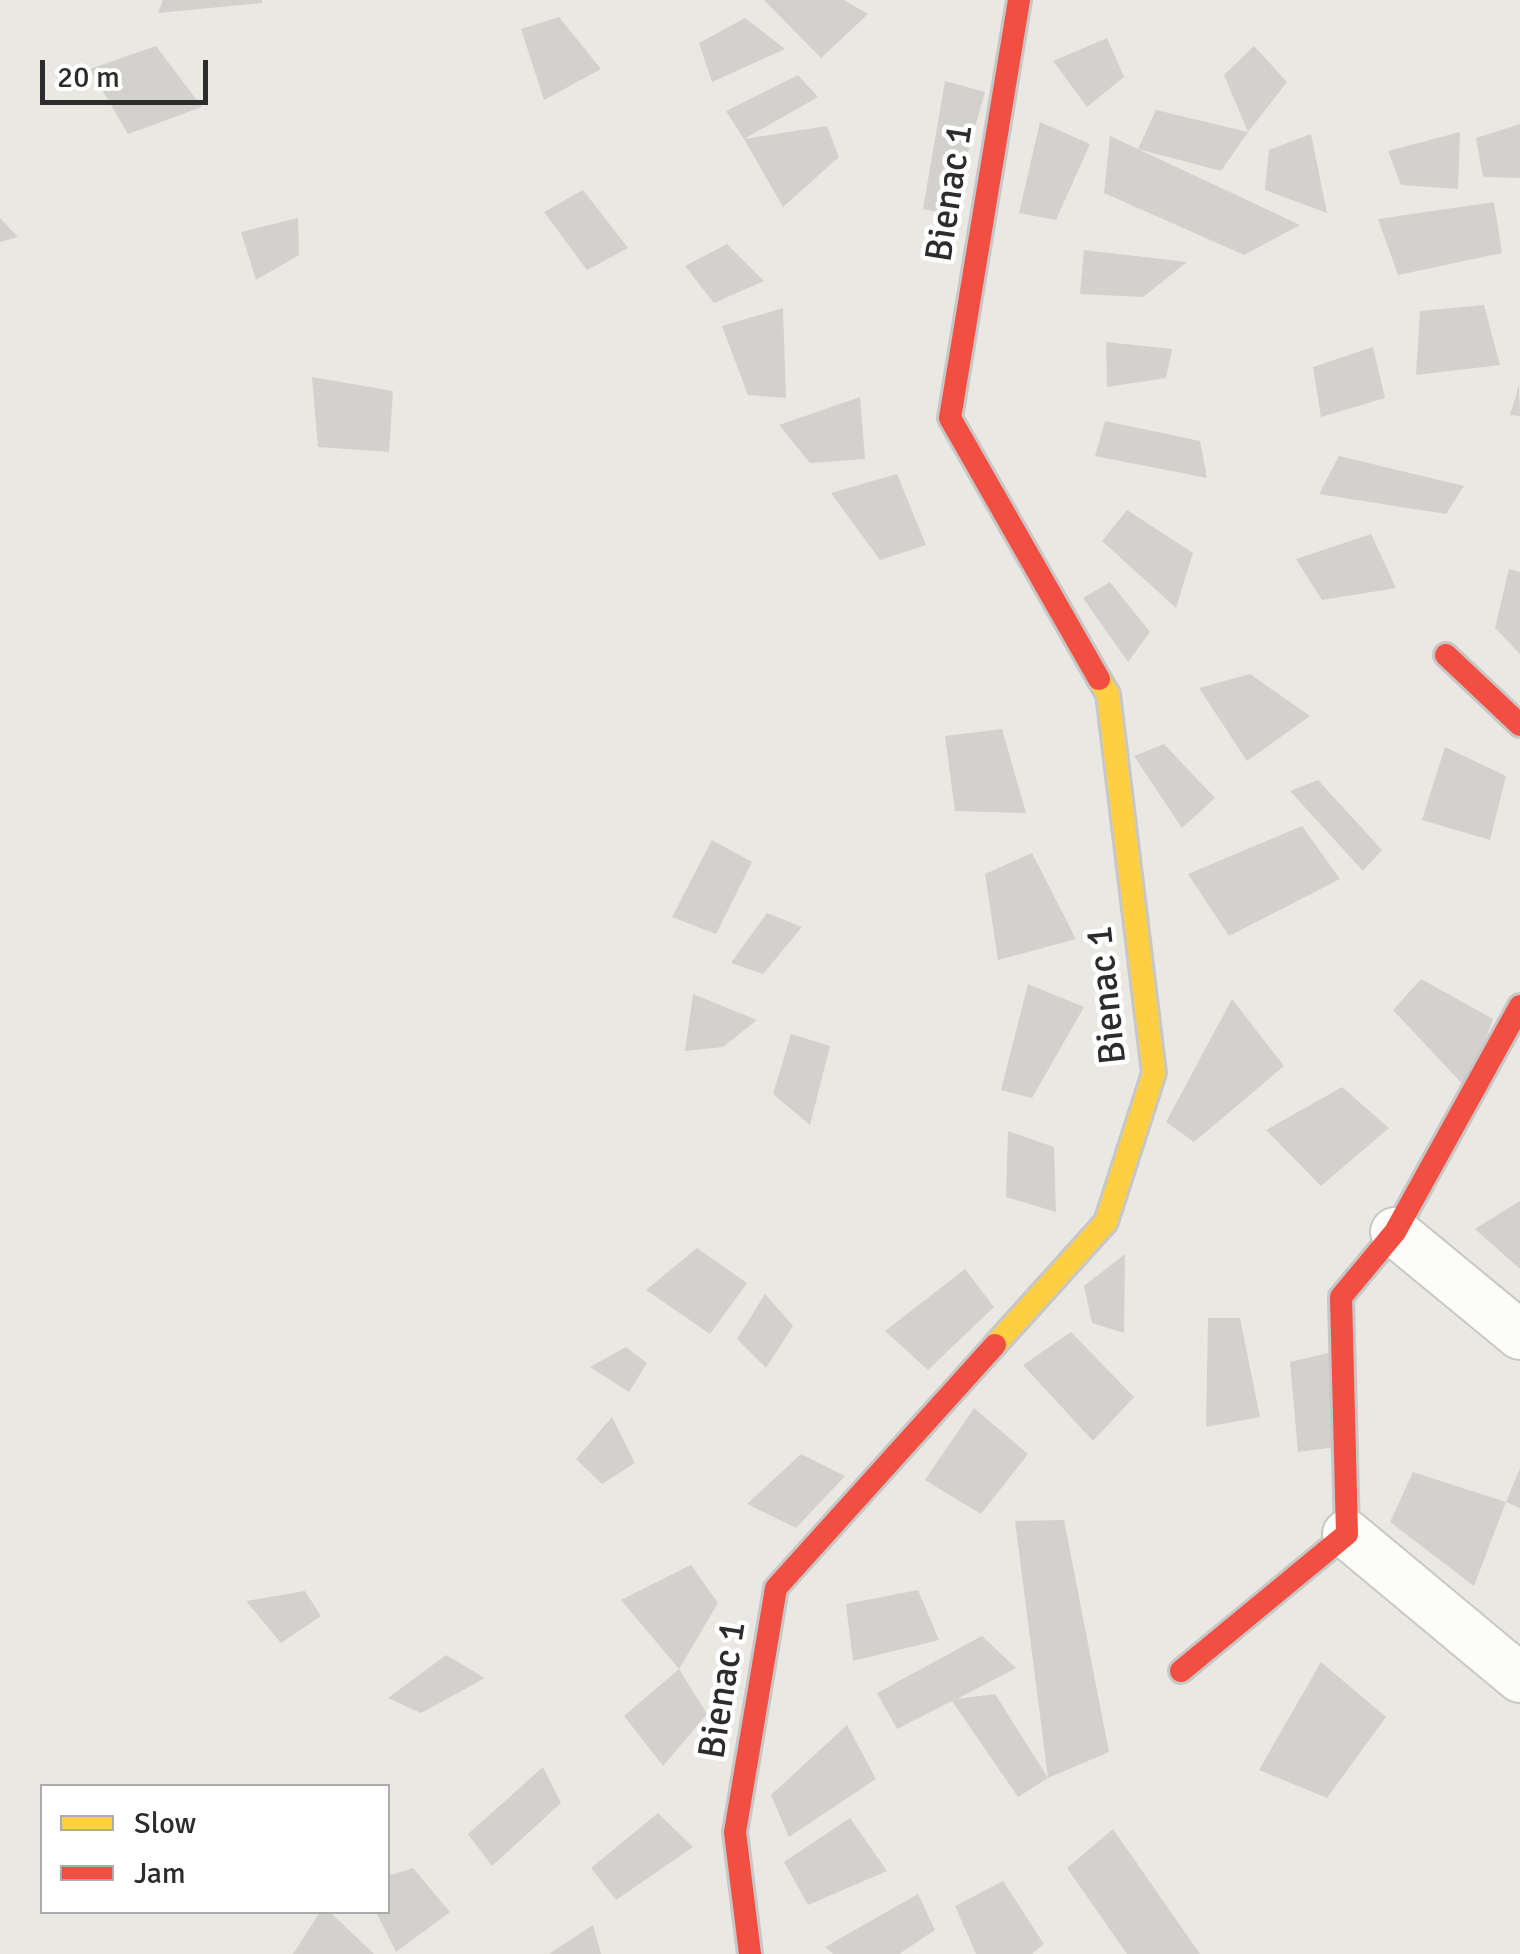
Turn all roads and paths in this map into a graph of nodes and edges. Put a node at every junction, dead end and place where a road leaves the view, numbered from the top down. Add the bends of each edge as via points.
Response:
1 (1018, 0) edge
2 (1446, 655) dead end
3 (1520, 725) edge
4 (1520, 1006) edge
5 (1395, 1232) junction
6 (1520, 1336) edge
7 (1347, 1534) junction
8 (1182, 1671) dead end
9 (1520, 1678) edge
10 (750, 1954) edge

1 - 10 street, Bienac 1 via 950,418 1108,694 1154,1074 1106,1222 776,1588 735,1832
2 - 3 street
4 - 5 street
5 - 6 street
5 - 7 street via 1341,1298
7 - 8 street
7 - 9 street

